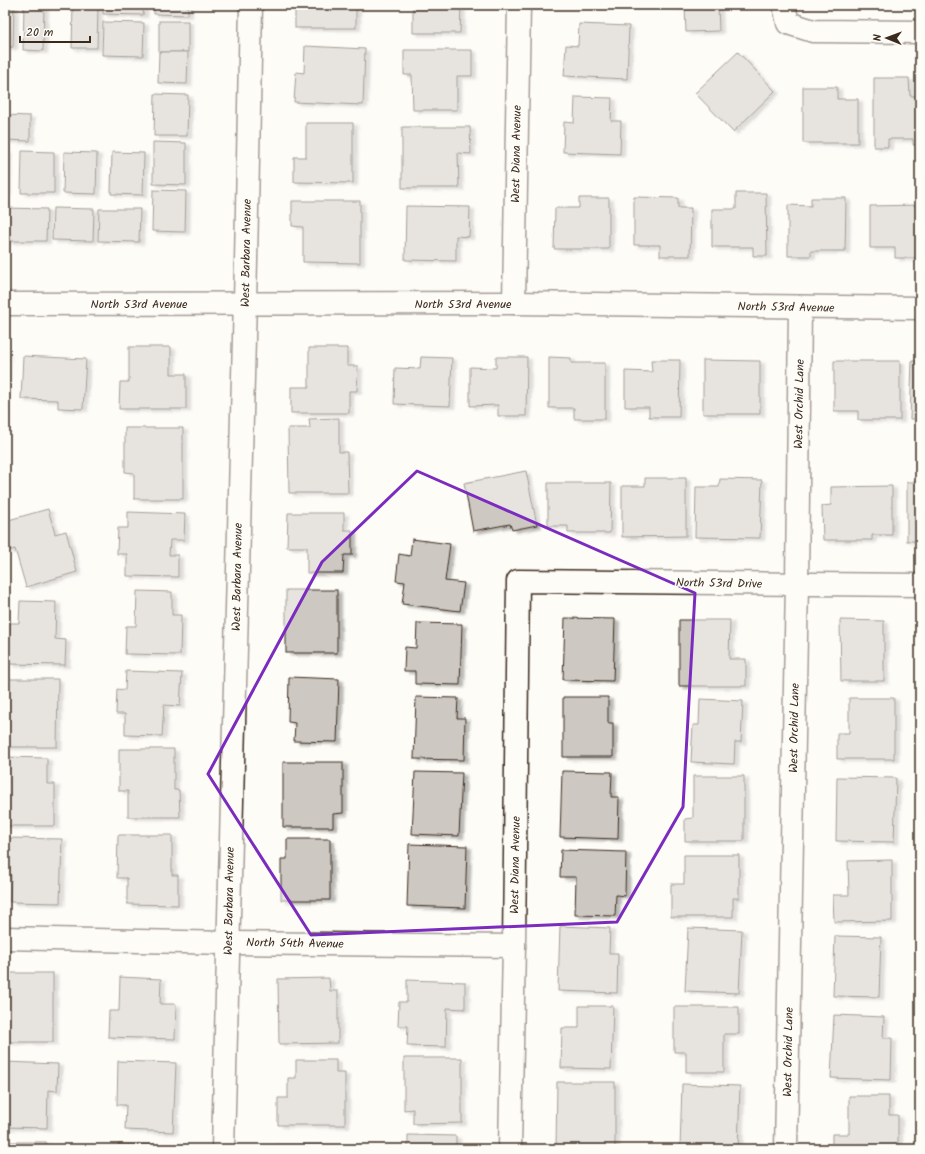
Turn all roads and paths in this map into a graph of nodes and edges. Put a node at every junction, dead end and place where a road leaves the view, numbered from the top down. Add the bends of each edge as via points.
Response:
1 (250, 5) edge
2 (519, 5) edge
3 (786, 14) edge
4 (920, 32) edge
5 (514, 303) junction
6 (5, 304) edge
7 (245, 304) junction
8 (800, 307) junction
9 (920, 308) edge
10 (518, 580) joint
11 (797, 584) junction
12 (920, 586) edge
13 (5, 938) edge
14 (228, 943) junction
15 (514, 946) junction
16 (223, 1149) edge
17 (510, 1149) edge
18 (786, 1149) edge

1 - 7 street, West Barbara Avenue
2 - 5 street, West Diana Avenue
3 - 4 street via 813,31
5 - 7 street, North 53rd Avenue
5 - 8 street, North 53rd Avenue
6 - 7 street, North 53rd Avenue
7 - 14 street, West Barbara Avenue
8 - 9 street, North 53rd Avenue
8 - 11 street, West Orchid Lane
10 - 11 street, North 53rd Drive
10 - 15 street, West Diana Avenue
11 - 12 street, North 53rd Drive
11 - 18 street, West Orchid Lane
13 - 14 street, North 54th Avenue
14 - 15 street, North 54th Avenue
14 - 16 street, West Barbara Avenue
15 - 17 street, West Diana Avenue

